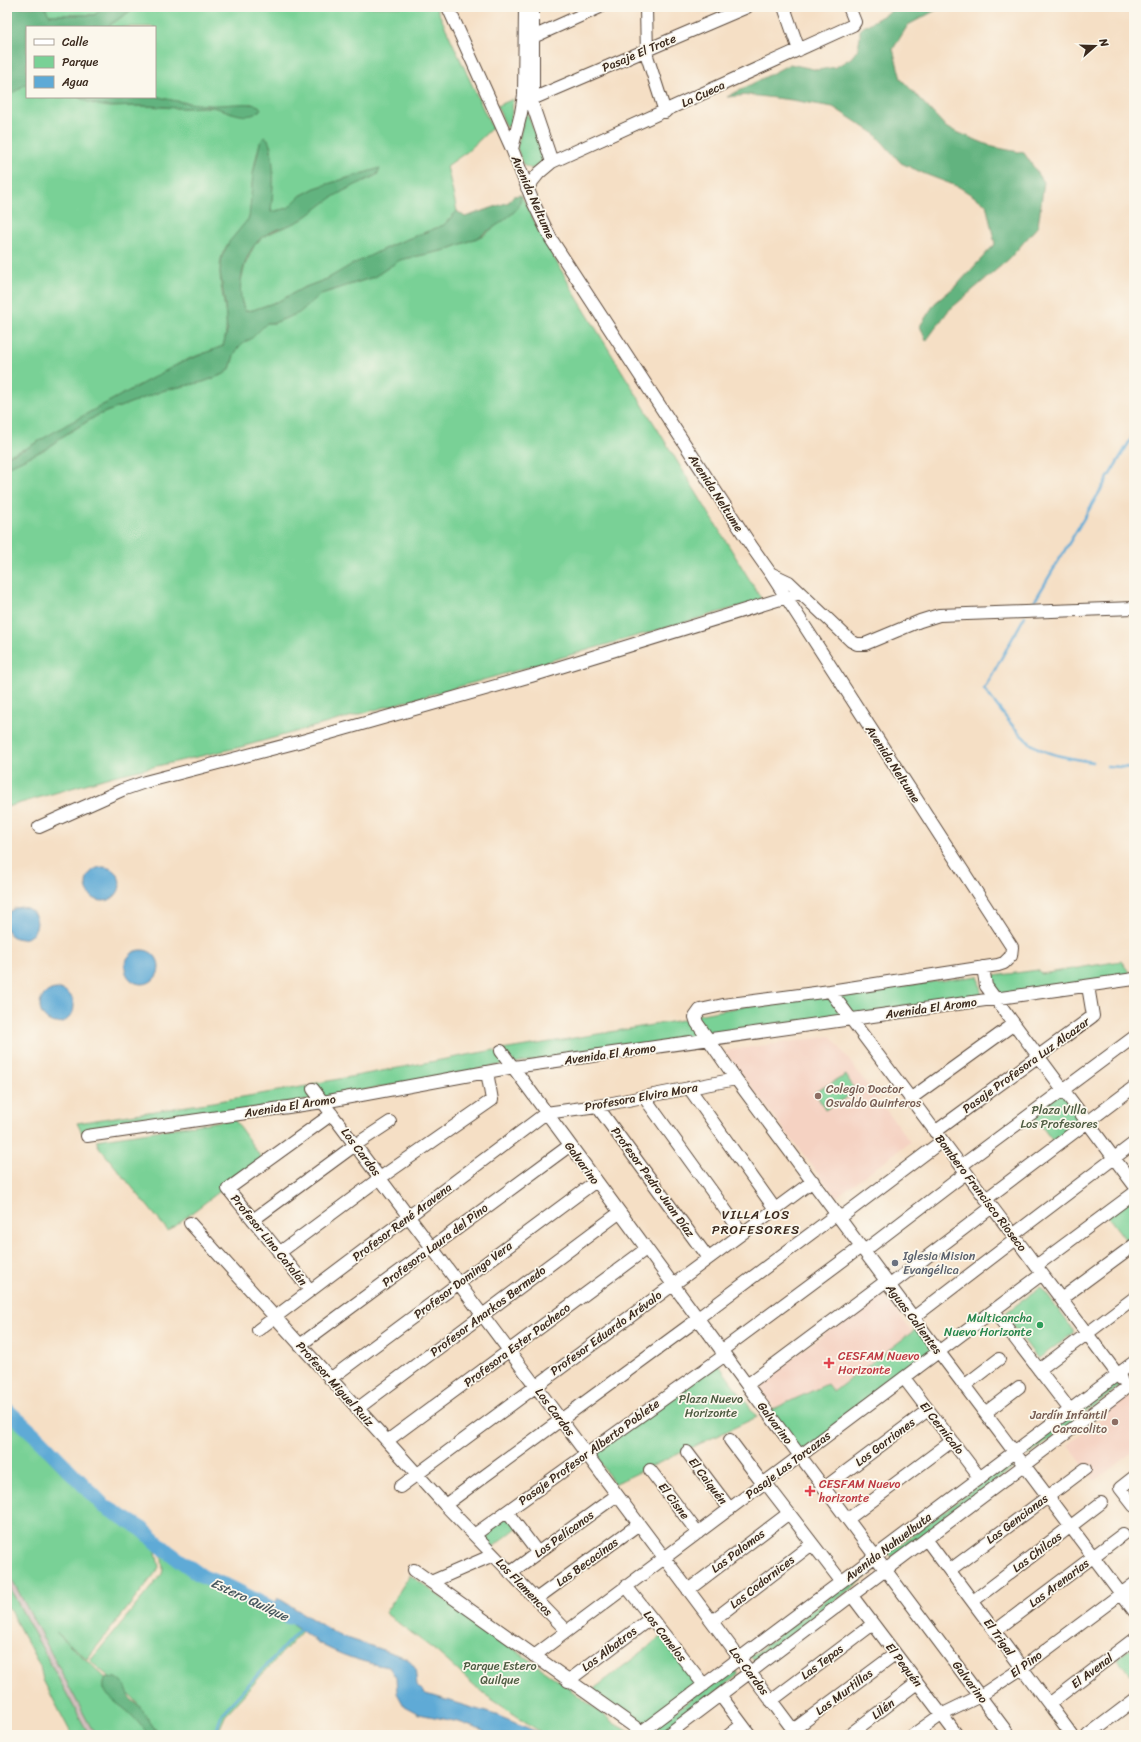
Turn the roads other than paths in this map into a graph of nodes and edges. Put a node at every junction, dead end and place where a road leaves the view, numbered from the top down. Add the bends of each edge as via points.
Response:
1 (448, 7) edge
2 (524, 7) edge
3 (533, 7) edge
4 (600, 7) edge
5 (646, 7) edge
6 (747, 7) edge
7 (784, 7) edge
8 (849, 7) edge
9 (533, 37) junction
10 (646, 49) junction
11 (799, 50) junction
12 (532, 99) junction
13 (665, 112) junction
14 (512, 149) junction
15 (552, 162) junction
16 (527, 188) junction
17 (771, 574) junction
18 (800, 593) junction
19 (786, 598) junction
20 (1134, 608) edge
21 (39, 827) dead end
22 (982, 967) junction
23 (1134, 979) edge
24 (1088, 986) junction
25 (830, 992) junction
26 (996, 1000) junction
27 (850, 1019) junction
28 (1014, 1024) junction
29 (1134, 1037) edge
30 (709, 1040) junction
31 (501, 1051) dead end
32 (1038, 1056) junction
33 (514, 1067) junction
34 (487, 1072) junction
35 (736, 1080) junction
36 (1134, 1087) edge
37 (689, 1088) junction
38 (313, 1089) dead end
39 (1062, 1089) junction
40 (644, 1097) junction
41 (910, 1099) junction
42 (322, 1102) junction
43 (597, 1106) junction
44 (546, 1113) junction
45 (332, 1114) junction
46 (390, 1122) dead end
47 (1087, 1122) junction
48 (87, 1136) dead end
49 (939, 1136) junction
50 (1134, 1143) edge
51 (355, 1145) junction
52 (569, 1146) junction
53 (1114, 1158) junction
54 (964, 1170) junction
55 (380, 1178) junction
56 (596, 1181) junction
57 (813, 1181) junction
58 (1134, 1185) edge
59 (1134, 1193) edge
60 (989, 1203) junction
61 (775, 1209) junction
62 (619, 1213) junction
63 (839, 1216) junction
64 (409, 1217) junction
65 (253, 1220) junction
66 (190, 1223) dead end
67 (742, 1233) junction
68 (1014, 1237) junction
69 (1134, 1245) edge
70 (432, 1248) junction
71 (646, 1249) junction
72 (862, 1249) junction
73 (279, 1253) junction
74 (708, 1258) junction
75 (1039, 1270) junction
76 (459, 1283) junction
77 (888, 1283) junction
78 (673, 1284) junction
79 (310, 1290) junction
80 (1134, 1298) edge
81 (1061, 1299) junction
82 (994, 1311) junction
83 (482, 1315) junction
84 (274, 1316) junction
85 (698, 1318) junction
86 (914, 1318) junction
87 (258, 1330) dead end
88 (1087, 1334) junction
89 (300, 1345) junction
90 (509, 1351) junction
91 (939, 1352) junction
92 (723, 1353) junction
93 (1000, 1359) dead end
94 (1134, 1362) edge
95 (1039, 1370) junction
96 (1118, 1374) junction
97 (904, 1378) junction
98 (330, 1379) junction
99 (746, 1385) junction
100 (535, 1386) junction
101 (964, 1386) junction
102 (1132, 1386) edge
103 (1019, 1387) dead end
104 (357, 1408) junction
105 (928, 1410) junction
106 (1070, 1410) junction
107 (985, 1413) junction
108 (561, 1420) junction
109 (730, 1440) dead end
110 (387, 1441) junction
111 (952, 1441) junction
112 (687, 1452) dead end
113 (1014, 1452) junction
114 (586, 1454) junction
115 (800, 1456) junction
116 (1024, 1465) junction
117 (1085, 1469) dead end
118 (650, 1470) dead end
119 (416, 1473) junction
120 (1134, 1477) edge
121 (980, 1478) junction
122 (764, 1483) junction
123 (400, 1487) dead end
124 (824, 1488) junction
125 (617, 1495) junction
126 (1048, 1496) junction
127 (1101, 1503) dead end
128 (445, 1505) junction
129 (1134, 1506) edge
130 (730, 1509) junction
131 (506, 1512) junction
132 (789, 1513) junction
133 (848, 1520) junction
134 (639, 1524) junction
135 (1071, 1526) junction
136 (698, 1533) junction
137 (1123, 1534) dead end
138 (478, 1539) junction
139 (926, 1539) junction
140 (812, 1544) junction
141 (538, 1553) junction
142 (493, 1555) junction
143 (875, 1556) junction
144 (1093, 1557) junction
145 (664, 1558) junction
146 (414, 1570) dead end
147 (885, 1570) junction
148 (950, 1570) junction
149 (510, 1573) junction
150 (431, 1582) junction
151 (841, 1582) junction
152 (1134, 1584) edge
153 (626, 1586) junction
154 (688, 1590) junction
155 (1121, 1594) junction
156 (852, 1596) junction
157 (536, 1599) junction
158 (973, 1600) junction
159 (1134, 1611) edge
160 (651, 1618) junction
161 (712, 1621) junction
162 (873, 1624) junction
163 (567, 1631) junction
164 (995, 1631) junction
165 (1134, 1639) edge
166 (895, 1654) junction
167 (534, 1656) junction
168 (739, 1658) junction
169 (1022, 1668) junction
170 (750, 1672) junction
171 (568, 1681) junction
172 (917, 1683) junction
173 (704, 1685) junction
174 (720, 1695) junction
175 (980, 1696) junction
176 (1134, 1700) edge
177 (771, 1701) junction
178 (1049, 1704) junction
179 (941, 1715) junction
180 (742, 1725) junction
181 (795, 1732) edge
182 (643, 1733) edge
183 (667, 1735) edge
184 (729, 1735) edge
185 (750, 1735) edge
186 (849, 1735) edge
187 (914, 1735) edge
188 (957, 1735) edge
189 (1009, 1735) edge
190 (1072, 1735) edge
191 (1088, 1735) edge

1 - 14 street, Avenida Neltume
2 - 14 street via 524,94
3 - 9 street
4 - 9 street
5 - 10 street
6 - 10 street, Pasaje El Trote
7 - 11 street
8 - 11 street, La Cueca via 855,22 853,25
9 - 12 street
10 - 12 street, Pasaje El Trote
10 - 13 street
11 - 13 street, La Cueca
12 - 15 street
13 - 15 street, La Cueca
14 - 16 street, Avenida Neltume
15 - 16 street, La Cueca
16 - 17 street, Avenida Neltume via 551,239
17 - 18 street via 788,582
17 - 19 street, Avenida Neltume
18 - 19 street
18 - 20 street via 851,641 861,644 939,615
19 - 21 street via 531,676 145,782
19 - 22 street, Avenida Neltume via 1010,942 1012,952 1008,960 998,965
22 - 25 street
22 - 26 street via 986,986
23 - 24 street, Avenida El Aromo
24 - 26 street, Avenida El Aromo
24 - 32 street, Pasaje Profesora Luz Alcazar via 1093,1016
25 - 27 street, Bombero Francisco Rioseco
25 - 30 street, Aguas Calientes via 703,1009 696,1015 697,1023
26 - 27 street, Avenida El Aromo
26 - 28 street
27 - 30 street, Avenida El Aromo
27 - 41 street, Bombero Francisco Rioseco
28 - 32 street
28 - 41 street
29 - 39 street, Pasaje Profesor Alberto Poblete
30 - 33 street, Avenida El Aromo
30 - 35 street, Aguas Calientes
31 - 33 street, Galvarino
32 - 39 street
32 - 49 street, Pasaje Profesora Luz Alcazar
33 - 34 street, Avenida El Aromo
33 - 44 street, Galvarino
34 - 42 street, Avenida El Aromo
34 - 55 street via 492,1100
35 - 37 street, Profesora Elvira Mora
35 - 57 street, Aguas Calientes
36 - 47 street
37 - 40 street, Profesora Elvira Mora
37 - 61 street
38 - 42 street, Los Cardos
39 - 47 street
39 - 54 street, Pasaje Profesor Alberto Poblete
40 - 43 street, Profesora Elvira Mora
40 - 67 street
41 - 49 street, Bombero Francisco Rioseco
42 - 45 street, Los Cardos
42 - 48 street, Avenida El Aromo
43 - 44 street, Profesora Elvira Mora
43 - 74 street, Profesor Pedro Juan Díaz
44 - 52 street, Galvarino
44 - 64 street, Profesor René Aravena
45 - 51 street, Los Cardos
45 - 65 street, Profesor Lino Catalán via 228,1189
46 - 51 street
47 - 53 street
47 - 60 street
49 - 54 street, Bombero Francisco Rioseco
49 - 63 street, Pasaje Profesora Luz Alcazar
50 - 53 street
51 - 55 street, Los Cardos
51 - 65 street
52 - 56 street, Galvarino
52 - 70 street, Profesora Laura del Pino
53 - 58 street
53 - 68 street
54 - 60 street, Bombero Francisco Rioseco
54 - 72 street, Pasaje Profesor Alberto Poblete
55 - 64 street, Los Cardos
55 - 73 street
56 - 62 street, Galvarino
56 - 76 street, Profesor Domingo Vera
57 - 61 street, Profesor Eduardo Arévalo
57 - 63 street, Aguas Calientes
59 - 75 street, Pasaje Las Torcazas
60 - 68 street, Bombero Francisco Rioseco
60 - 77 street
61 - 67 street, Profesor Eduardo Arévalo
62 - 71 street, Galvarino
62 - 83 street, Profesor Anarkos Bermedo
63 - 72 street, Aguas Calientes
63 - 85 street, Pasaje Profesora Luz Alcazar
64 - 70 street, Los Cardos
64 - 79 street, Profesor René Aravena
65 - 73 street, Profesor Lino Catalán
66 - 84 street, Profesor Miguel Ruiz
67 - 74 street, Profesor Eduardo Arévalo
68 - 75 street, Bombero Francisco Rioseco
68 - 86 street
69 - 81 street
70 - 76 street, Los Cardos
70 - 89 street, Profesora Laura del Pino
71 - 78 street, Galvarino
71 - 90 street, Profesora Ester Pacheco
72 - 77 street, Aguas Calientes
72 - 92 street, Pasaje Profesor Alberto Poblete
73 - 79 street, Profesor Lino Catalán
74 - 78 street, Profesor Eduardo Arévalo
75 - 81 street, Bombero Francisco Rioseco
75 - 82 street, Pasaje Las Torcazas
76 - 83 street, Los Cardos
76 - 98 street, Profesor Domingo Vera
77 - 86 street, Aguas Calientes
77 - 99 street
78 - 85 street, Galvarino
78 - 100 street, Profesor Eduardo Arévalo
79 - 84 street, Profesor René Aravena
80 - 88 street
81 - 88 street, Bombero Francisco Rioseco
82 - 91 street, Pasaje Las Torcazas
82 - 95 street
83 - 90 street, Los Cardos
83 - 104 street, Profesor Anarkos Bermedo
84 - 87 street, Profesor René Aravena
84 - 89 street, Profesor Miguel Ruiz
85 - 92 street, Galvarino
85 - 108 street, Pasaje Profesora Luz Alcazar
86 - 91 street, Aguas Calientes
88 - 95 street
88 - 96 street, Bombero Francisco Rioseco
89 - 98 street, Profesor Miguel Ruiz
90 - 100 street, Los Cardos
90 - 110 street, Profesora Ester Pacheco
91 - 97 street, Pasaje Las Torcazas
91 - 101 street, Aguas Calientes
92 - 99 street, Galvarino
92 - 114 street, Pasaje Profesor Alberto Poblete
93 - 101 street
94 - 96 street, Avenida Nahuelbuta
95 - 106 street
96 - 102 street, Bombero Francisco Rioseco
96 - 106 street, Avenida Nahuelbuta
97 - 105 street, El Cernícalo
97 - 115 street, Pasaje Las Torcazas
98 - 104 street, Profesor Miguel Ruiz
99 - 115 street, Galvarino
100 - 108 street, Los Cardos
100 - 119 street, Profesor Eduardo Arévalo
101 - 107 street, Aguas Calientes
102 - 116 street, Avenida Nahuelbuta
103 - 107 street
104 - 110 street, Profesor Miguel Ruiz
105 - 111 street, El Cernícalo
105 - 124 street, Los Gorriones
106 - 113 street, Avenida Nahuelbuta
107 - 113 street, Aguas Calientes
108 - 114 street, Los Cardos
108 - 128 street, Pasaje Profesora Luz Alcazar
109 - 122 street
110 - 119 street, Profesor Miguel Ruiz
111 - 121 street, El Cernícalo
111 - 133 street
112 - 130 street, El Caiquén
113 - 116 street, Aguas Calientes
113 - 121 street, Avenida Nahuelbuta
114 - 125 street, Los Cardos
114 - 131 street, Pasaje Profesor Alberto Poblete
115 - 122 street, Pasaje Las Torcazas
115 - 124 street, Galvarino
116 - 126 street, Aguas Calientes
116 - 139 street, Avenida Nahuelbuta
117 - 126 street, Las Gencianas
118 - 136 street, El Cisne
119 - 123 street, Profesor Eduardo Arévalo
119 - 128 street, Profesor Miguel Ruiz
120 - 129 street via 1120,1488
121 - 143 street, Avenida Nahuelbuta
122 - 130 street, Pasaje Las Torcazas
122 - 132 street
124 - 133 street, Galvarino
125 - 134 street, Los Cardos
125 - 141 street, Los Pelícanos
126 - 135 street, Aguas Calientes
126 - 148 street, Las Gencianas
127 - 135 street, Las Chilcas
128 - 138 street, Profesor Miguel Ruiz
130 - 136 street, Pasaje Las Torcazas
131 - 138 street, Pasaje Profesor Alberto Poblete
131 - 141 street
132 - 140 street
132 - 154 street, Las Palomas
133 - 143 street, Galvarino
134 - 145 street, Los Cardos
134 - 157 street, Las Becacinas
135 - 144 street, Aguas Calientes
135 - 158 street, Las Chilcas
136 - 145 street, Pasaje Las Torcazas
137 - 144 street, Las Arenarias
138 - 142 street, Los Flamencos
139 - 147 street, Avenida Nahuelbuta
139 - 148 street, El Trigal
140 - 151 street
140 - 161 street, Las Codornices
141 - 149 street, Los Pelícanos
142 - 149 street, Los Flamencos
142 - 150 street
143 - 147 street, Galvarino
143 - 151 street, Avenida Nahuelbuta
144 - 155 street, Aguas Calientes
144 - 164 street, Las Arenarias
145 - 153 street, Pasaje Las Torcazas
145 - 154 street, Los Cardos
146 - 150 street
147 - 156 street, Avenida Nahuelbuta
147 - 175 street, Galvarino
148 - 158 street, El Trigal
149 - 157 street, Los Flamencos
150 - 167 street
151 - 168 street, Avenida Nahuelbuta
152 - 155 street, El Pino
153 - 160 street, Los Canelos
153 - 163 street, Pasaje Las Torcazas
154 - 161 street, Los Cardos
155 - 159 street, Aguas Calientes
155 - 169 street, El Pino
156 - 162 street, El Pequén
156 - 170 street, Avenida Nahuelbuta
157 - 163 street, Los Flamencos
158 - 164 street, El Trigal
160 - 171 street, Los Albatros
160 - 173 street, Los Canelos
161 - 168 street, Los Cardos
162 - 166 street, El Pequén
162 - 177 street, Las Tepas
163 - 167 street, Pasaje Las Torcazas
164 - 169 street, El Trigal
165 - 178 street, El Avenal
166 - 172 street, El Pequén
166 - 181 street, Las Murtillas
167 - 171 street
168 - 170 street, Los Cardos
168 - 173 street, Avenida Nahuelbuta
169 - 175 street, El Pino
169 - 178 street, El Trigal
170 - 174 street, Avenida Nahuelbuta
170 - 177 street, Los Cardos
171 - 182 street
172 - 179 street, El Pequén
172 - 186 street, Lilén
173 - 182 street, Avenida Nahuelbuta
174 - 180 street
174 - 183 street, Avenida Nahuelbuta
175 - 179 street, El Pino
175 - 189 street, Galvarino
176 - 191 street
177 - 181 street, Los Cardos
178 - 190 street, El Trigal
179 - 187 street, El Pino
179 - 188 street, El Pequén
180 - 184 street
180 - 185 street

